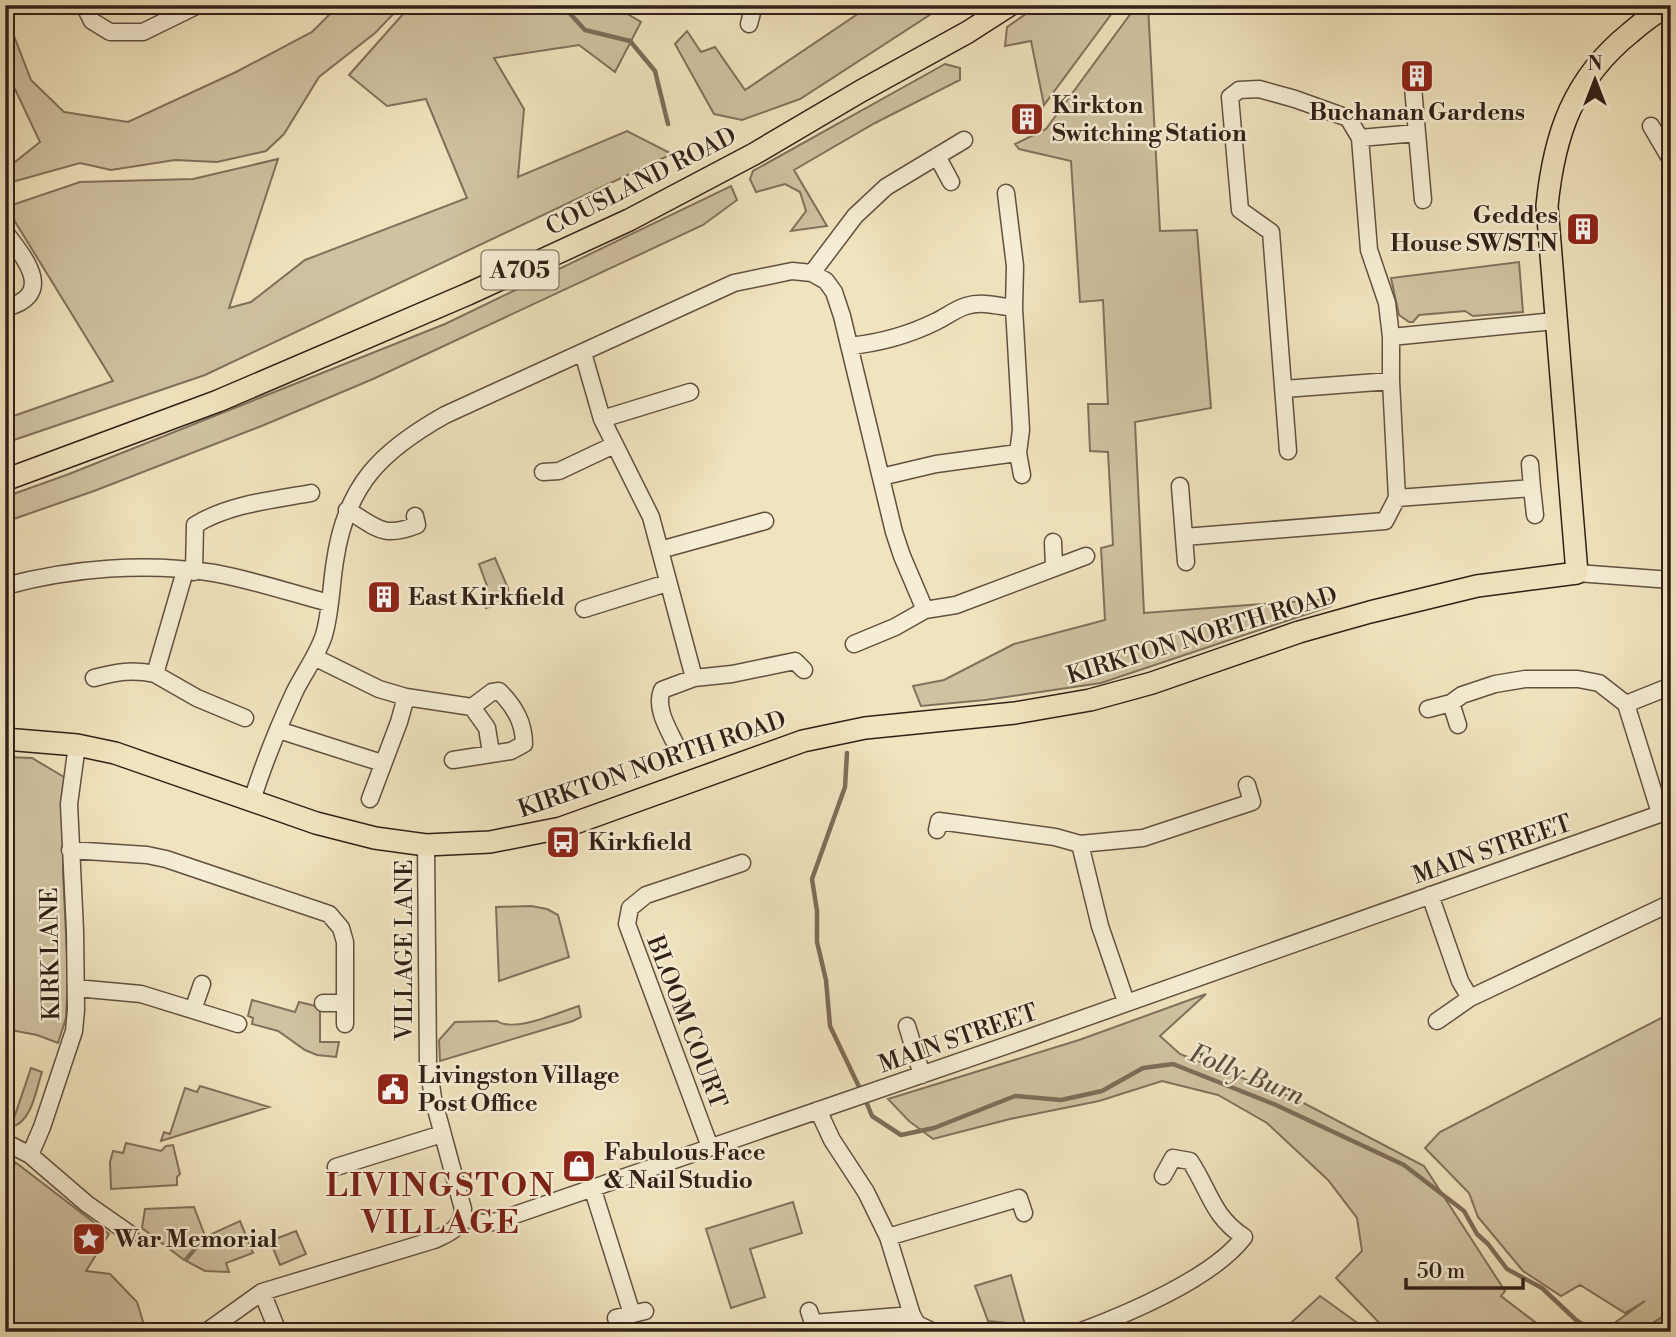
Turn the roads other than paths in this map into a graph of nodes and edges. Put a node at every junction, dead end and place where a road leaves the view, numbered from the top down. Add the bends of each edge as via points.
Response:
1 (84, 5) edge
2 (198, 5) edge
3 (754, 5) edge
4 (1010, 5) edge
5 (1660, 7) edge
6 (749, 24) dead end
7 (1413, 87) dead end
8 (1651, 126) dead end
9 (1417, 133) junction
10 (1360, 138) junction
11 (964, 140) dead end
12 (1669, 151) edge
13 (937, 156) junction
14 (951, 182) dead end
15 (1006, 193) dead end
16 (1423, 200) dead end
17 (5, 232) edge
18 (812, 273) junction
19 (5, 307) edge
20 (1014, 308) junction
21 (1555, 321) junction
22 (1391, 337) junction
23 (849, 346) junction
24 (583, 353) junction
25 (1391, 381) junction
26 (1283, 389) junction
27 (690, 391) dead end
28 (603, 419) junction
29 (614, 445) junction
30 (1288, 451) dead end
31 (1018, 453) junction
32 (1530, 464) dead end
33 (544, 472) dead end
34 (1022, 475) dead end
35 (881, 477) junction
36 (5, 480) edge
37 (1180, 486) dead end
38 (1532, 488) junction
39 (311, 493) dead end
40 (1397, 498) junction
41 (348, 510) junction
42 (1535, 515) dead end
43 (765, 521) dead end
44 (418, 525) dead end
45 (1184, 537) junction
46 (1053, 542) dead end
47 (660, 550) junction
48 (1087, 556) dead end
49 (1186, 562) dead end
50 (1054, 566) junction
51 (189, 572) junction
52 (1577, 573) junction
53 (1671, 580) edge
54 (667, 583) junction
55 (5, 586) edge
56 (329, 603) junction
57 (584, 609) dead end
58 (925, 610) junction
59 (854, 644) dead end
60 (314, 657) junction
61 (804, 670) dead end
62 (155, 674) junction
63 (93, 678) dead end
64 (694, 678) junction
65 (1671, 687) edge
66 (406, 697) junction
67 (1451, 703) junction
68 (1626, 704) junction
69 (472, 708) junction
70 (1428, 709) dead end
71 (245, 718) dead end
72 (1458, 725) dead end
73 (288, 733) dead end
74 (5, 739) edge
75 (675, 743) dead end
76 (77, 745) junction
77 (491, 753) junction
78 (453, 761) dead end
79 (382, 763) junction
80 (1247, 785) dead end
81 (370, 799) dead end
82 (252, 800) junction
83 (941, 804) dead end
84 (1665, 812) edge
85 (1080, 844) junction
86 (426, 845) junction
87 (70, 850) junction
88 (742, 863) dead end
89 (1430, 895) junction
90 (1671, 903) edge
91 (202, 984) dead end
92 (76, 988) junction
93 (1470, 998) junction
94 (1126, 1002) junction
95 (323, 1003) dead end
96 (345, 1003) junction
97 (193, 1010) junction
98 (1437, 1021) dead end
99 (238, 1024) dead end
100 (345, 1024) dead end
101 (907, 1026) dead end
102 (922, 1075) junction
103 (817, 1110) junction
104 (442, 1134) junction
105 (5, 1142) edge
106 (710, 1147) junction
107 (30, 1155) junction
108 (336, 1167) dead end
109 (1163, 1176) dead end
110 (592, 1187) junction
111 (1024, 1213) dead end
112 (462, 1217) junction
113 (130, 1234) dead end
114 (888, 1237) junction
115 (262, 1292) junction
116 (809, 1311) dead end
117 (631, 1315) dead end
118 (912, 1315) junction
119 (206, 1332) edge
120 (278, 1332) edge
121 (934, 1332) edge
122 (1079, 1332) edge

1 - 2 street via 92,21 110,32 143,32
3 - 6 street
4 - 36 main road, COUSLAND ROAD / A705 via 754,154 629,220 279,376
5 - 21 main road via 1613,46 1587,78 1559,134 1547,206
7 - 9 street
8 - 12 street
9 - 10 street
9 - 16 street
10 - 22 street via 1369,250 1387,303
10 - 26 street via 1348,118 1295,99 1259,89 1239,90 1230,97 1240,210 1270,232
11 - 13 street
13 - 14 street
13 - 18 street via 886,187 855,216
15 - 20 street via 1015,266
17 - 19 street via 24,256 33,279 26,298
18 - 23 street via 834,292
18 - 24 street via 792,271 734,283
20 - 23 street via 983,303 964,306 909,332
20 - 31 street via 1021,430
21 - 22 street
21 - 52 main road
22 - 25 street
23 - 35 street
24 - 28 street
24 - 41 street via 411,434 387,452 367,476
25 - 26 street
25 - 40 street
26 - 30 street
27 - 28 street
28 - 29 street
29 - 33 street via 559,471
29 - 47 street via 651,517
31 - 34 street
31 - 35 street
32 - 38 street
35 - 58 street via 902,556
37 - 45 street
38 - 40 street
38 - 42 street
39 - 51 street via 251,504 195,525
40 - 45 street via 1385,522
41 - 44 street via 385,532
41 - 56 street
43 - 47 street
45 - 49 street
46 - 50 street
47 - 54 street
48 - 50 street
50 - 58 street via 956,605
51 - 55 street via 87,571
51 - 56 street via 213,573
51 - 62 street
52 - 53 street
52 - 86 main road, KIRKTON NORTH ROAD via 1478,586 1370,612 1090,700 1015,713 865,728 803,741 561,828 490,842
54 - 57 street
54 - 64 street
56 - 60 street via 324,636
58 - 59 street
60 - 66 street
60 - 82 street via 277,730
61 - 64 street via 795,660
62 - 63 street via 122,671
62 - 71 street
64 - 75 street via 662,690 659,698 659,721
65 - 68 street
66 - 69 street
66 - 79 street
67 - 68 street via 1495,684 1555,678 1600,683
67 - 70 street
67 - 72 street
68 - 84 street
69 - 77 street via 487,729
69 - 77 street via 499,691 518,714 524,744
73 - 79 street
74 - 76 main road, KIRKTON NORTH ROAD
76 - 82 main road, KIRKTON NORTH ROAD via 115,753
76 - 87 street, KIRK LANE via 69,804
77 - 78 street
79 - 81 street
80 - 85 street via 1258,800 1143,838
82 - 86 main road, KIRKTON NORTH ROAD via 328,826
83 - 85 street via 938,826 1055,837
84 - 89 street, MAIN STREET
85 - 94 street via 1100,926
86 - 104 street, VILLAGE LANE via 427,1048
87 - 92 street, KIRK LANE
87 - 96 street via 166,859 330,914 345,942
88 - 106 street, BLOOM COURT via 646,895 631,908 627,924
89 - 93 street
89 - 94 street, MAIN STREET
90 - 93 street
91 - 97 street
92 - 97 street via 141,994
92 - 107 street, KIRK LANE via 74,1031
93 - 98 street
94 - 102 street, MAIN STREET
95 - 96 street
96 - 100 street
97 - 99 street
101 - 102 street
102 - 103 street, MAIN STREET
103 - 106 street, MAIN STREET
103 - 114 street
104 - 108 street
104 - 112 street, VILLAGE LANE
105 - 107 street
106 - 110 street, MAIN STREET
107 - 113 street
109 - 122 street via 1173,1158 1190,1161 1228,1226 1249,1233 1228,1254 1186,1282
110 - 112 street, MAIN STREET via 494,1222
110 - 117 street
111 - 114 street via 1019,1198
112 - 115 street via 454,1231 434,1240
114 - 118 street
115 - 119 street
115 - 120 street
116 - 118 street via 813,1323
118 - 121 street

